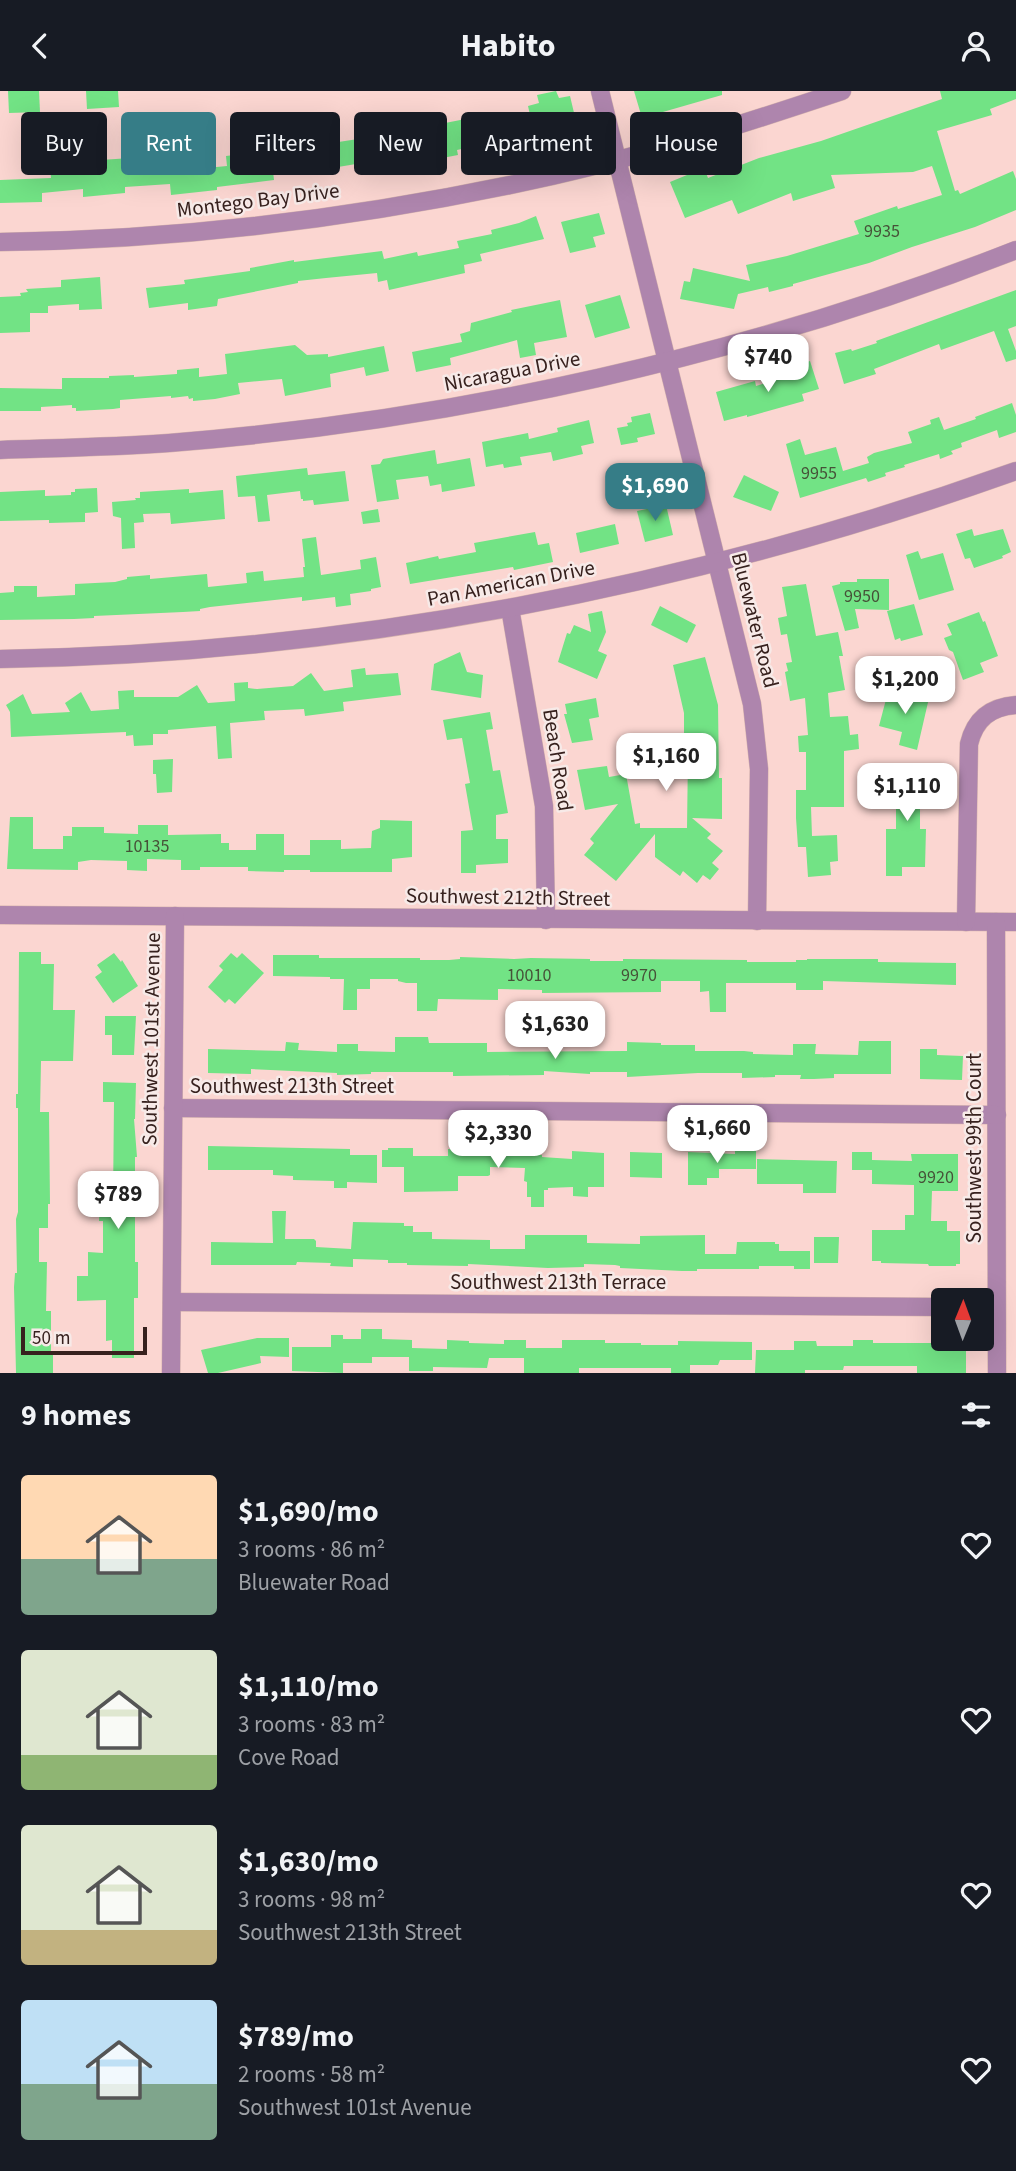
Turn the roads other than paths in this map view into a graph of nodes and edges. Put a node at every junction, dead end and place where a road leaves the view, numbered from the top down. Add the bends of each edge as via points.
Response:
1 (600, 91) edge
2 (842, 91) edge
3 (605, 112) edge
4 (616, 159) joint
5 (548, 175) edge
6 (0, 242) edge
7 (1016, 250) edge
8 (668, 360) junction
9 (0, 450) edge
10 (1016, 471) edge
11 (717, 563) junction
12 (510, 608) junction
13 (0, 659) edge
14 (1016, 705) edge
15 (0, 915) edge
16 (175, 916) junction
17 (546, 920) junction
18 (757, 921) junction
19 (966, 922) junction
20 (996, 922) junction
21 (1016, 922) edge
22 (173, 1108) junction
23 (997, 1115) junction
24 (990, 1288) edge
25 (172, 1302) junction
26 (931, 1307) edge
27 (994, 1351) edge
28 (171, 1373) edge
29 (996, 1373) edge

1 - 3 street, Bluewater Road
2 - 4 street, Montego Bay Drive
4 - 8 street, Bluewater Road
5 - 6 street, Montego Bay Drive via 488,189 248,226
7 - 8 street, Nicaragua Drive via 839,313
8 - 9 street, Nicaragua Drive via 507,397 359,422 169,443
8 - 11 street, Bluewater Road
10 - 11 street, Pan American Drive
11 - 12 street, Pan American Drive
11 - 18 street, Bluewater Road via 755,722 759,769
12 - 13 street, Pan American Drive via 237,646
12 - 17 street, Beach Road via 543,798
14 - 19 street via 995,709 978,721 971,736
15 - 16 street, Southwest 212th Street
16 - 17 street, Southwest 212th Street
16 - 22 street, Southwest 101st Avenue
17 - 18 street, Southwest 212th Street
18 - 19 street, Southwest 212th Street
19 - 20 street, Southwest 212th Street
20 - 21 street, Southwest 212th Street
20 - 23 street, Southwest 99th Court
22 - 23 street, Southwest 213th Street
22 - 25 street, Southwest 101st Avenue
23 - 24 street, Southwest 99th Court
25 - 26 street, Southwest 213th Terrace
25 - 28 street, Southwest 101st Avenue
27 - 29 street, Southwest 99th Court

